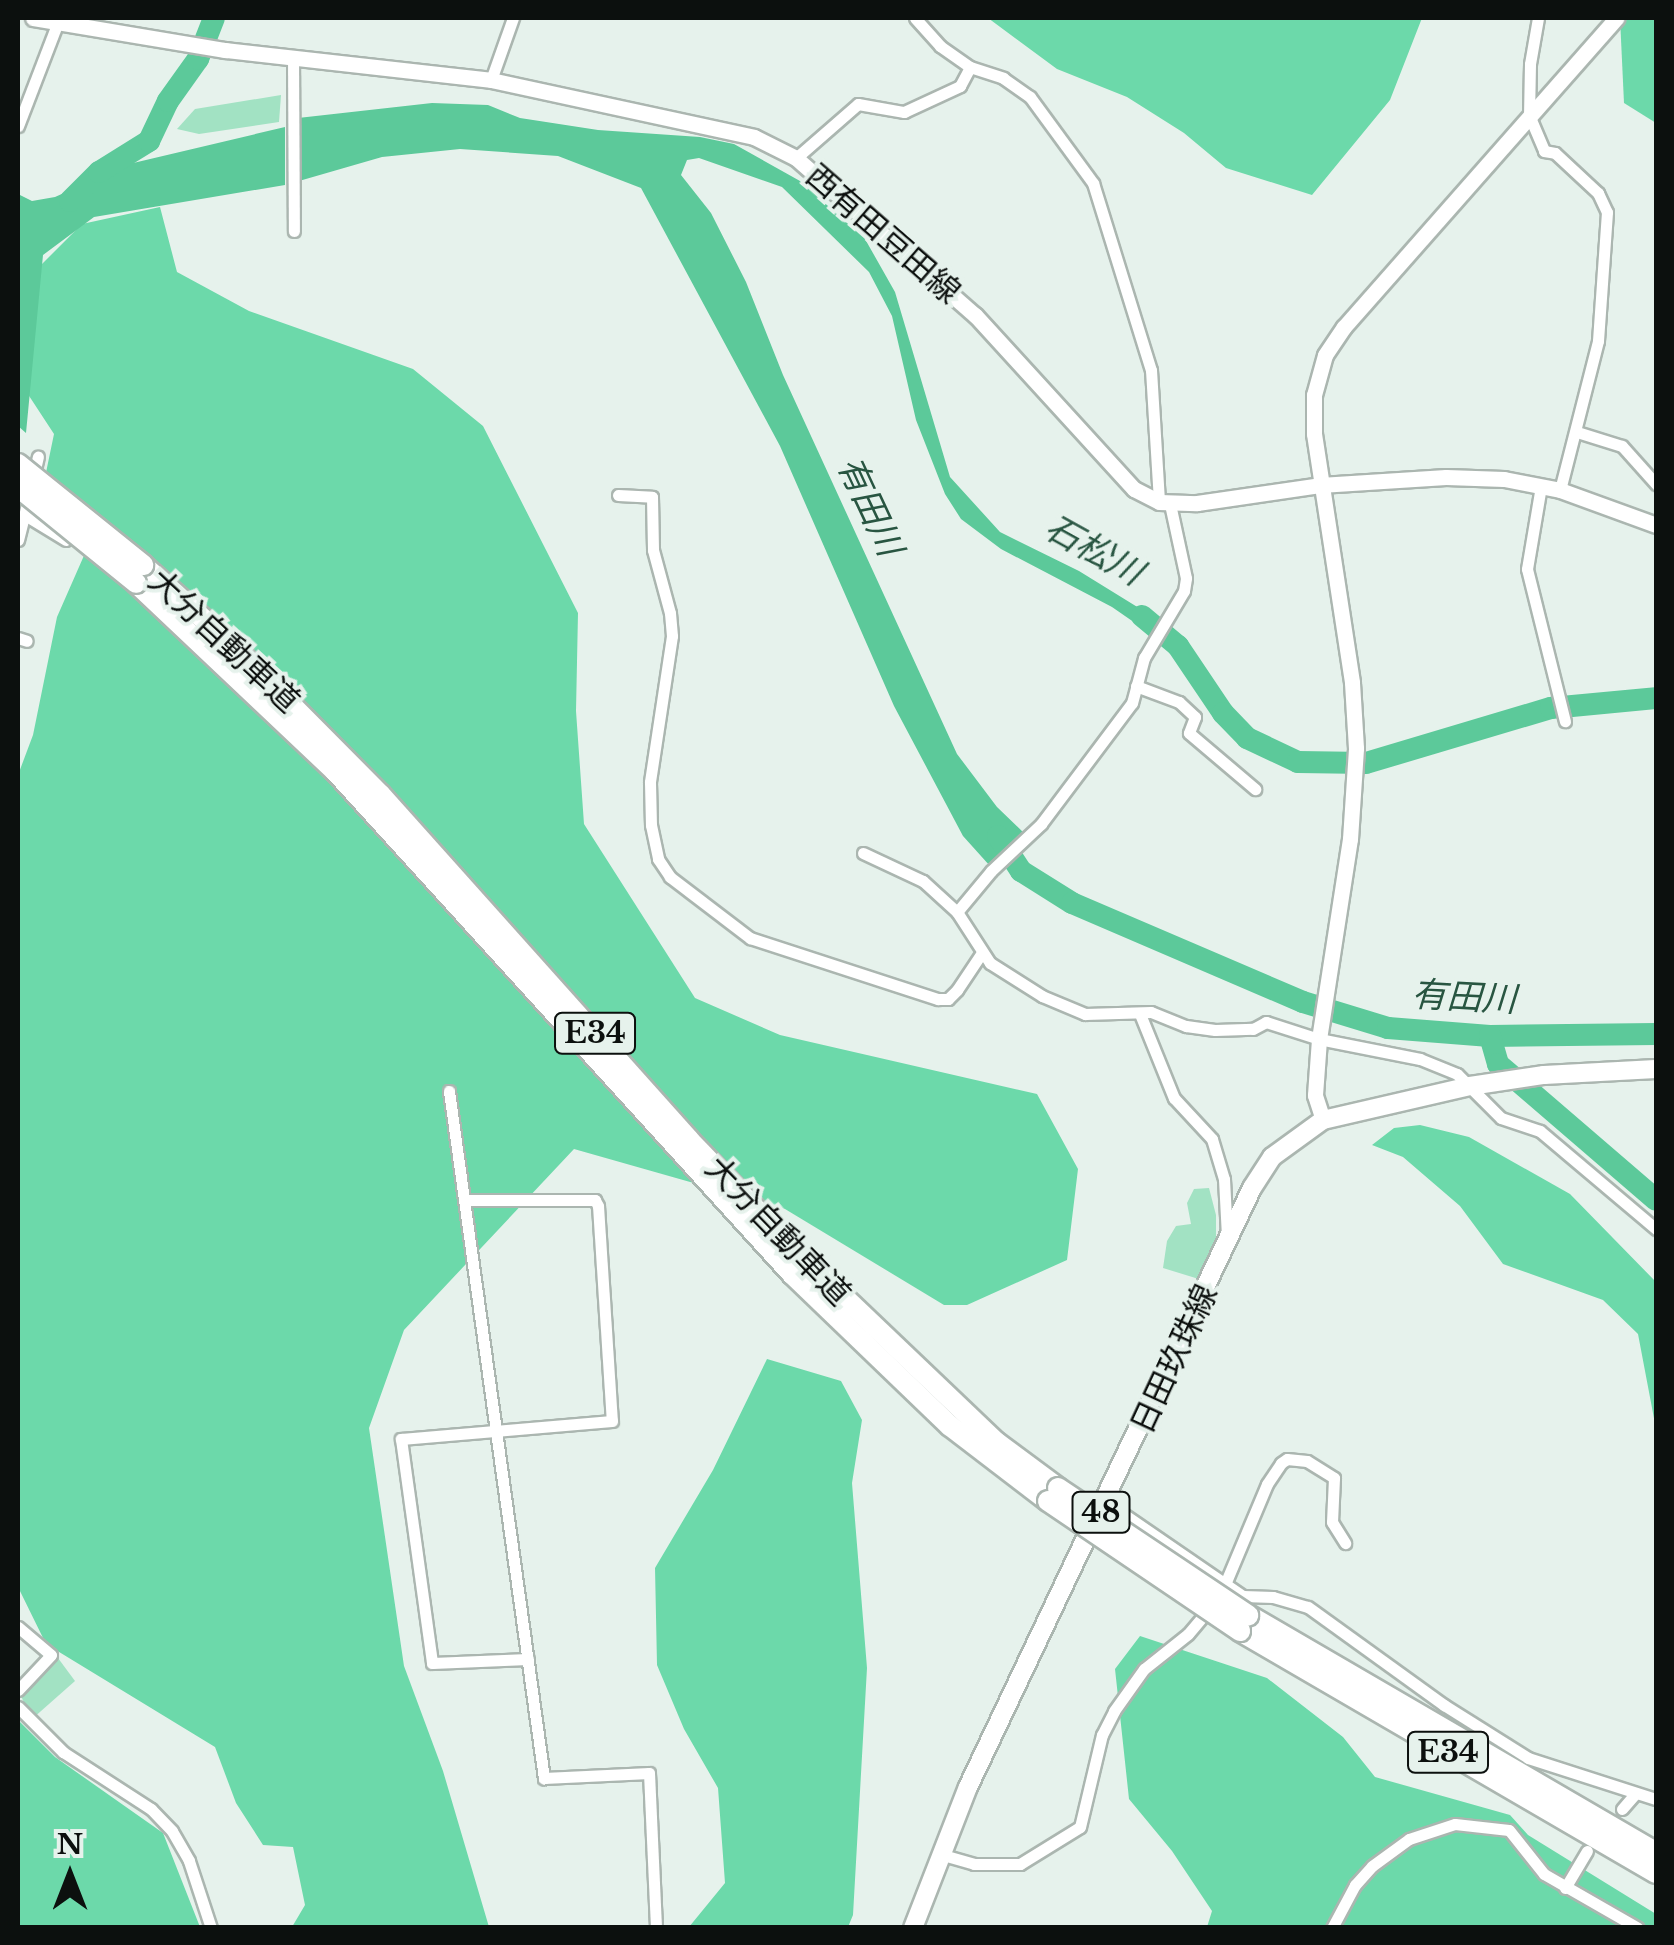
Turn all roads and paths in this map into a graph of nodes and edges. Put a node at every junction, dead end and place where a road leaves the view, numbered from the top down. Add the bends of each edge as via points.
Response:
1 (33, 18) edge
2 (512, 18) edge
3 (915, 18) edge
4 (1538, 18) edge
5 (1616, 18) edge
6 (63, 21) edge
7 (293, 57) junction
8 (970, 67) junction
9 (491, 80) junction
10 (1530, 114) junction
11 (18, 126) edge
12 (796, 158) junction
13 (294, 231) dead end
14 (1577, 432) junction
15 (28, 460) edge
16 (1656, 484) edge
17 (1320, 485) junction
18 (1541, 486) junction
19 (18, 487) edge
20 (1560, 490) junction
21 (618, 495) dead end
22 (1164, 503) junction
23 (25, 516) junction
24 (1656, 525) edge
25 (18, 540) edge
26 (66, 540) dead end
27 (139, 574) junction
28 (1136, 686) junction
29 (1565, 722) dead end
30 (1255, 789) dead end
31 (863, 853) dead end
32 (957, 912) junction
33 (981, 954) junction
34 (1140, 1014) junction
35 (1320, 1040) junction
36 (1656, 1069) edge
37 (1470, 1086) junction
38 (449, 1091) dead end
39 (1322, 1120) junction
40 (465, 1200) junction
41 (1656, 1229) edge
42 (1227, 1244) junction
43 (497, 1432) junction
44 (1106, 1502) junction
45 (1345, 1543) dead end
46 (1225, 1584) junction
47 (1244, 1623) junction
48 (18, 1628) edge
49 (528, 1659) junction
50 (18, 1690) edge
51 (18, 1708) edge
52 (1636, 1793) junction
53 (1656, 1798) edge
54 (1622, 1808) dead end
55 (1587, 1852) dead end
56 (1656, 1852) edge
57 (943, 1855) junction
58 (1656, 1873) edge
59 (1565, 1888) junction
60 (210, 1928) edge
61 (656, 1928) edge
62 (912, 1928) edge
63 (1332, 1928) edge
64 (1638, 1928) edge

1 - 6 main road, 西有田豆田線
2 - 9 street
3 - 8 street
4 - 10 street
5 - 10 main road
6 - 7 main road, 西有田豆田線
6 - 11 street
7 - 9 main road, 西有田豆田線
7 - 13 street
8 - 12 street via 960,86 904,112 858,104
8 - 22 street via 1030,97 1093,183 1151,370
9 - 12 main road, 西有田豆田線 via 716,126
10 - 14 street via 1544,151 1556,153 1598,193 1607,212 1598,341
10 - 17 main road via 1326,355 1314,394
12 - 22 main road, 西有田豆田線 via 975,314 1126,480
14 - 16 street via 1622,446
14 - 20 street
15 - 23 street
15 - 27 highway, 大分自動車道 / E34, bridge
17 - 18 main road via 1446,477
17 - 22 main road
17 - 35 main road via 1356,748
18 - 20 main road
18 - 29 street via 1527,569
19 - 27 highway, 大分自動車道 / E34, bridge
20 - 24 main road
21 - 33 street via 652,497 653,550 670,614 650,782 654,842 670,877 750,938 938,999 958,990
22 - 28 street via 1186,578
23 - 25 street
23 - 26 street
27 - 47 highway, 大分自動車道 / E34, bridge via 227,640 382,795 690,1140 996,1442 1053,1495
28 - 30 street via 1178,702 1195,718 1189,733
28 - 32 street via 1132,703 1041,824
31 - 32 street via 912,873
32 - 33 street
33 - 34 street via 1042,996 1086,1014
34 - 35 street via 1216,1030 1266,1022
34 - 42 street via 1174,1098 1212,1139 1224,1179
35 - 37 street via 1420,1060
35 - 39 main road via 1316,1095
36 - 37 main road, 日田玖珠線 / 48
37 - 39 main road, 日田玖珠線 / 48
37 - 41 street via 1501,1118 1540,1131
38 - 40 street
39 - 42 main road, 日田玖珠線 / 48 via 1272,1157
40 - 43 street
40 - 43 street via 577,1199 598,1206 612,1422
42 - 44 main road, 日田玖珠線 / 48
43 - 49 street
43 - 49 street via 401,1440 405,1473 432,1663
44 - 46 street
44 - 57 main road, 日田玖珠線 / 48 via 968,1788
45 - 46 street via 1332,1522 1334,1478 1307,1461 1287,1458 1267,1484
46 - 52 street via 1243,1596 1308,1607 1528,1758
46 - 57 street via 1188,1634 1144,1669 1114,1711 1080,1826 1020,1864 974,1864
47 - 56 highway, 大分自動車道 / E34
47 - 58 highway, 大分自動車道 / E34
48 - 50 street via 51,1656
49 - 61 street via 544,1778 649,1773
51 - 60 street via 63,1752 151,1809 172,1831
52 - 53 street
52 - 54 street
55 - 59 street
57 - 62 main road, 日田玖珠線 / 48
59 - 63 street via 1544,1874 1509,1830 1455,1824 1409,1839 1372,1866
59 - 64 street

